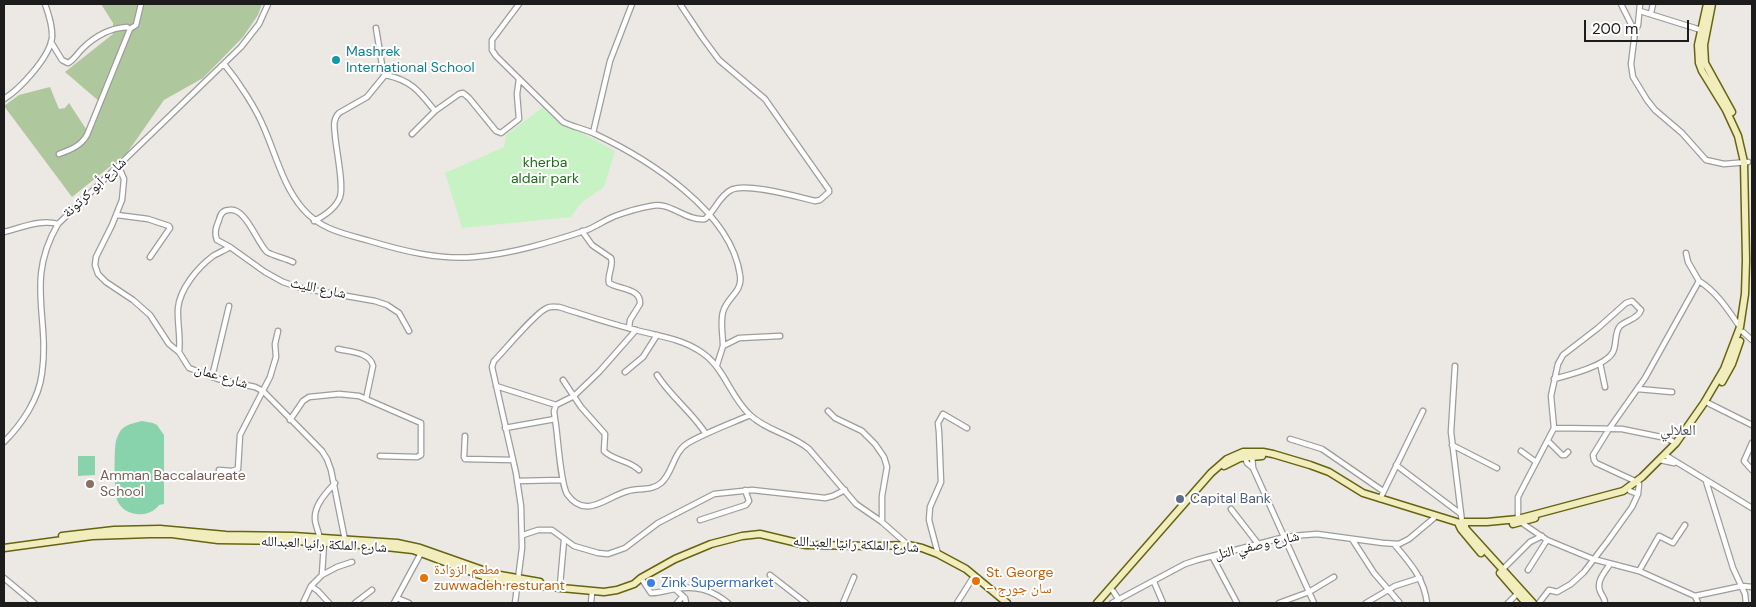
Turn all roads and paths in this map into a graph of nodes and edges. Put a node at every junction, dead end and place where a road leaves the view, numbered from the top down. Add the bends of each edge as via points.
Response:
1 (46, 4) edge
2 (141, 4) edge
3 (268, 4) edge
4 (519, 4) edge
5 (632, 4) edge
6 (680, 4) edge
7 (1621, 4) edge
8 (1640, 4) edge
9 (1653, 4) edge
10 (1707, 4) edge
11 (1712, 4) edge
12 (1640, 11) junction
13 (1651, 13) junction
14 (376, 28) dead end
15 (130, 30) junction
16 (1701, 30) junction
17 (1635, 32) junction
18 (51, 42) junction
19 (224, 64) junction
20 (1703, 66) junction
21 (385, 75) junction
22 (519, 79) junction
23 (4, 99) edge
24 (435, 111) junction
25 (594, 133) junction
26 (412, 134) dead end
27 (59, 154) dead end
28 (1746, 162) junction
29 (118, 167) junction
30 (117, 215) junction
31 (709, 216) junction
32 (314, 221) junction
33 (58, 224) junction
34 (582, 231) junction
35 (4, 232) edge
36 (230, 247) junction
37 (1686, 254) dead end
38 (150, 257) dead end
39 (293, 262) dead end
40 (1699, 281) junction
41 (1749, 281) edge
42 (229, 306) dead end
43 (629, 328) junction
44 (1741, 329) junction
45 (636, 330) junction
46 (278, 331) dead end
47 (409, 331) dead end
48 (657, 335) junction
49 (780, 336) dead end
50 (1752, 340) edge
51 (723, 346) junction
52 (338, 349) dead end
53 (179, 352) junction
54 (1600, 363) junction
55 (717, 365) junction
56 (1455, 366) dead end
57 (625, 372) dead end
58 (657, 375) dead end
59 (212, 377) junction
60 (563, 380) dead end
61 (1554, 380) junction
62 (496, 386) junction
63 (1605, 387) dead end
64 (1638, 389) junction
65 (263, 391) junction
66 (1672, 392) dead end
67 (574, 396) junction
68 (366, 399) junction
69 (1708, 403) junction
70 (556, 405) junction
71 (828, 411) dead end
72 (1422, 411) dead end
73 (750, 415) junction
74 (555, 419) junction
75 (290, 420) junction
76 (1752, 425) edge
77 (505, 428) junction
78 (967, 428) dead end
79 (1554, 428) junction
80 (1609, 429) junction
81 (706, 434) junction
82 (465, 436) dead end
83 (1290, 439) dead end
84 (1548, 441) junction
85 (4, 442) edge
86 (1676, 442) junction
87 (1752, 443) edge
88 (1452, 445) junction
89 (1521, 451) dead end
90 (1568, 452) dead end
91 (1252, 454) junction
92 (1244, 455) junction
93 (380, 456) dead end
94 (1664, 459) junction
95 (513, 460) junction
96 (1536, 462) junction
97 (1396, 465) junction
98 (1253, 468) junction
99 (1497, 468) dead end
100 (219, 470) dead end
101 (640, 470) dead end
102 (1752, 470) edge
103 (562, 480) junction
104 (517, 481) junction
105 (1706, 481) junction
106 (335, 483) junction
107 (1638, 483) junction
108 (1717, 487) junction
109 (745, 490) junction
110 (844, 490) junction
111 (1383, 491) junction
112 (1630, 491) junction
113 (1638, 494) junction
114 (1711, 496) junction
115 (1380, 499) junction
116 (1231, 508) dead end
117 (1752, 508) edge
118 (1460, 514) junction
119 (1434, 518) junction
120 (700, 520) dead end
121 (1520, 521) junction
122 (882, 522) junction
123 (1462, 525) junction
124 (1685, 525) dead end
125 (1479, 527) junction
126 (1535, 532) junction
127 (523, 535) junction
128 (319, 536) dead end
129 (1542, 536) junction
130 (1285, 537) junction
131 (1473, 537) junction
132 (1352, 539) junction
133 (345, 540) junction
134 (564, 540) junction
135 (1547, 540) junction
136 (1530, 542) junction
137 (324, 543) junction
138 (4, 544) edge
139 (1394, 544) junction
140 (908, 545) junction
141 (1259, 545) junction
142 (4, 548) edge
143 (421, 553) junction
144 (938, 554) junction
145 (1212, 556) junction
146 (1593, 559) junction
147 (352, 562) dead end
148 (1610, 564) junction
149 (1502, 570) junction
150 (1528, 570) dead end
151 (1639, 571) junction
152 (322, 575) junction
153 (770, 575) dead end
154 (974, 576) junction
155 (1334, 577) dead end
156 (4, 578) edge
157 (854, 578) dead end
158 (1420, 578) junction
159 (639, 579) junction
160 (517, 581) junction
161 (1154, 582) junction
162 (560, 585) junction
163 (311, 586) junction
164 (1742, 586) junction
165 (1752, 587) edge
166 (674, 589) junction
167 (372, 590) dead end
168 (1388, 590) junction
169 (1519, 591) junction
170 (592, 592) junction
171 (1113, 592) junction
172 (1309, 592) junction
173 (683, 596) junction
174 (1696, 596) junction
175 (397, 598) junction
176 (1119, 600) junction
177 (1399, 602) edge
178 (34, 603) edge
179 (303, 603) edge
180 (329, 603) edge
181 (355, 603) edge
182 (394, 603) edge
183 (409, 603) edge
184 (515, 603) edge
185 (591, 603) edge
186 (676, 603) edge
187 (686, 603) edge
188 (728, 603) edge
189 (806, 603) edge
190 (843, 603) edge
191 (957, 603) edge
192 (1007, 603) edge
193 (1097, 603) edge
194 (1102, 603) edge
195 (1112, 603) edge
196 (1163, 603) edge
197 (1237, 603) edge
198 (1279, 603) edge
199 (1314, 603) edge
200 (1366, 603) edge
201 (1427, 603) edge
202 (1508, 603) edge
203 (1526, 603) edge
204 (1533, 603) edge
205 (1539, 603) edge
206 (1605, 603) edge
207 (1698, 603) edge
208 (1746, 603) edge

1 - 18 street via 52,28
2 - 15 street via 136,25
3 - 19 street, شارع أبو كرتونة via 251,35
4 - 22 street via 491,45 496,56
5 - 25 street via 610,62
6 - 31 street via 719,60 765,100 829,191 817,201 758,189 732,189
7 - 17 street
8 - 12 street
9 - 13 street
10 - 16 main road
11 - 20 main road
12 - 13 street
12 - 17 street
13 - 16 street
14 - 21 street
15 - 18 street via 127,27 110,30 68,63 62,60
15 - 27 street via 87,135 76,147
16 - 20 main road via 1698,54
17 - 28 street via 1632,69 1647,100 1706,160 1724,164
18 - 23 street via 31,75
19 - 29 street, شارع أبو كرتونة
19 - 32 street via 263,125 290,190
20 - 28 main road via 1738,136
21 - 24 street via 404,80
21 - 32 street via 366,97 336,116 334,129 340,197 332,208
22 - 24 street via 518,119 502,133 496,131 466,94 459,94
22 - 25 street via 563,122
24 - 26 street
25 - 31 street via 674,180
28 - 41 main road
29 - 30 street, شارع عمان via 124,181
29 - 33 street, شارع أبو كرتونة
30 - 38 street via 148,218 170,227
30 - 53 street, شارع عمان via 96,257 96,271 144,309 169,344
31 - 34 street via 698,219 652,205 614,216
31 - 51 street via 730,244 740,275 739,289 723,313
32 - 34 street via 328,229 382,245 453,257 502,253
33 - 35 street via 40,223
33 - 85 street, شارع أبو كرتونة via 40,272 42,376 28,410
34 - 43 street via 592,245 611,258 610,283 635,292 640,298 640,306
36 - 39 street, شارع الليث via 217,240 215,234 220,215 230,209 245,219 268,253
36 - 47 street, شارع الليث via 283,282 383,302 399,313
36 - 53 street via 213,256 184,289 178,308
37 - 40 street
40 - 44 street via 1717,296
40 - 64 street
41 - 44 main road
42 - 59 street
43 - 45 street
43 - 62 street via 559,307 548,308 537,315 494,361 492,372
44 - 50 street
44 - 69 main road via 1732,364
44 - 86 main road via 1718,380
45 - 48 street
45 - 67 street
46 - 65 street via 275,360
48 - 55 street via 688,344
48 - 57 street via 643,357
49 - 51 street via 739,338
51 - 55 street
52 - 68 street via 367,356 372,361
53 - 59 street, شارع عمان via 188,367
54 - 61 street
54 - 61 street via 1613,352 1620,326 1641,312 1632,301 1624,304 1563,355
54 - 63 street
55 - 73 street
56 - 88 street
58 - 81 street
59 - 65 street, شارع عمان
60 - 67 street
61 - 79 street via 1551,396
62 - 70 street
62 - 77 street
64 - 66 street
64 - 80 street
65 - 75 street, شارع عمان
65 - 100 street via 240,435 238,469 232,472
67 - 70 street
67 - 101 street via 605,434 604,452
68 - 75 street via 349,394 316,395 303,401
68 - 93 street via 422,424 421,455
69 - 76 street
69 - 94 main road
70 - 74 street
71 - 122 street via 862,431 884,457 887,467
72 - 97 street
73 - 81 street
73 - 110 street via 809,449
74 - 77 street
74 - 103 street
75 - 106 street, شارع عمان via 322,451
77 - 95 street
78 - 144 street via 943,414 938,423 941,482 929,514
79 - 80 street
79 - 84 street
80 - 86 street
80 - 107 street via 1596,449 1594,460
81 - 103 street via 683,447 658,485 627,491 597,506 582,505 573,500
82 - 95 street via 465,459
83 - 111 street via 1322,449
84 - 90 street via 1562,455
84 - 96 street
86 - 94 main road
87 - 102 street via 1744,461
88 - 99 street
88 - 118 street
89 - 96 street
91 - 92 main road
91 - 98 street
91 - 115 main road via 1273,454 1310,465
91 - 119 main road via 1310,467 1371,501
92 - 98 street
92 - 171 main road via 1213,476
92 - 193 main road via 1227,459 1216,468
94 - 105 street
94 - 107 main road
95 - 104 street
96 - 121 street via 1518,497
97 - 111 street
97 - 118 street
98 - 130 street
103 - 104 street
104 - 127 street
105 - 108 street
105 - 114 street
106 - 128 street via 316,512
106 - 133 street, شارع عمان
107 - 112 main road
107 - 113 street
107 - 121 main road via 1614,494
108 - 114 street
108 - 117 street
109 - 110 street via 825,498
109 - 120 street via 749,501 746,505
109 - 134 street via 708,496 614,553 590,551
110 - 122 street via 860,507
111 - 115 street
112 - 113 street
112 - 121 main road
113 - 146 street via 1628,514
114 - 164 street via 1733,568
115 - 123 main road
116 - 141 street
118 - 123 street
119 - 123 main road
119 - 139 street via 1409,539
121 - 123 main road
121 - 125 main road
121 - 126 street
122 - 140 street
123 - 125 main road
123 - 131 main road
123 - 169 main road
124 - 151 street via 1674,543 1658,537
125 - 131 main road
126 - 129 street
126 - 136 street
127 - 134 street via 548,529
127 - 160 street
129 - 135 street
129 - 136 street
130 - 132 street, شارع وصفي التل via 1318,534
130 - 141 street, شارع وصفي التل
130 - 172 street
131 - 149 main road
132 - 139 street, شارع وصفي التل
132 - 168 street
133 - 138 main road, شارع الملكة رانيا العبدالله via 140,529 88,532
133 - 160 main road, شارع الملكة رانيا العبدالله via 411,545
134 - 162 street
135 - 146 street
135 - 150 street
136 - 149 street
137 - 142 main road, شارع الملكة رانيا العبدالله via 235,541 150,534 92,536
137 - 143 main road, شارع الملكة رانيا العبدالله
137 - 152 street
139 - 158 street
140 - 144 main road, شارع الملكة رانيا العبدالله
140 - 159 main road, شارع الملكة رانيا العبدالله via 806,545 760,534 750,535 693,551
141 - 145 street, شارع وصفي التل
143 - 160 main road, شارع الملكة رانيا العبدالله via 478,574
143 - 175 street
144 - 154 main road, شارع الملكة رانيا العبدالله
145 - 161 street, شارع وصفي التل via 1185,564
145 - 197 street
146 - 148 street
146 - 205 street via 1570,584 1557,592 1549,590
147 - 152 street
148 - 151 street
148 - 206 street via 1600,581
149 - 169 main road
151 - 174 street
152 - 163 street
153 - 189 street
154 - 191 street
154 - 192 main road, شارع الملكة رانيا العبدالله
155 - 172 street
156 - 178 street
157 - 190 street
158 - 168 street
158 - 201 street
159 - 162 main road, شارع الملكة رانيا العبدالله via 604,588
159 - 166 street via 651,592
159 - 170 main road, شارع الملكة رانيا العبدالله via 617,590
160 - 162 main road, شارع الملكة رانيا العبدالله
160 - 170 main road, شارع الملكة رانيا العبدالله
160 - 184 street
161 - 176 street, شارع وصفي التل
161 - 196 street
163 - 179 street
163 - 180 street
164 - 165 street
164 - 174 street
164 - 208 street
166 - 173 street
166 - 188 street via 700,588
167 - 181 street
168 - 177 street
168 - 200 street
169 - 202 street
169 - 203 main road
169 - 204 main road
170 - 185 street
171 - 176 street
171 - 194 main road
172 - 198 street
172 - 199 street
173 - 186 street
173 - 187 street
174 - 207 street
175 - 182 street
175 - 183 street
176 - 195 street, شارع وصفي التل

